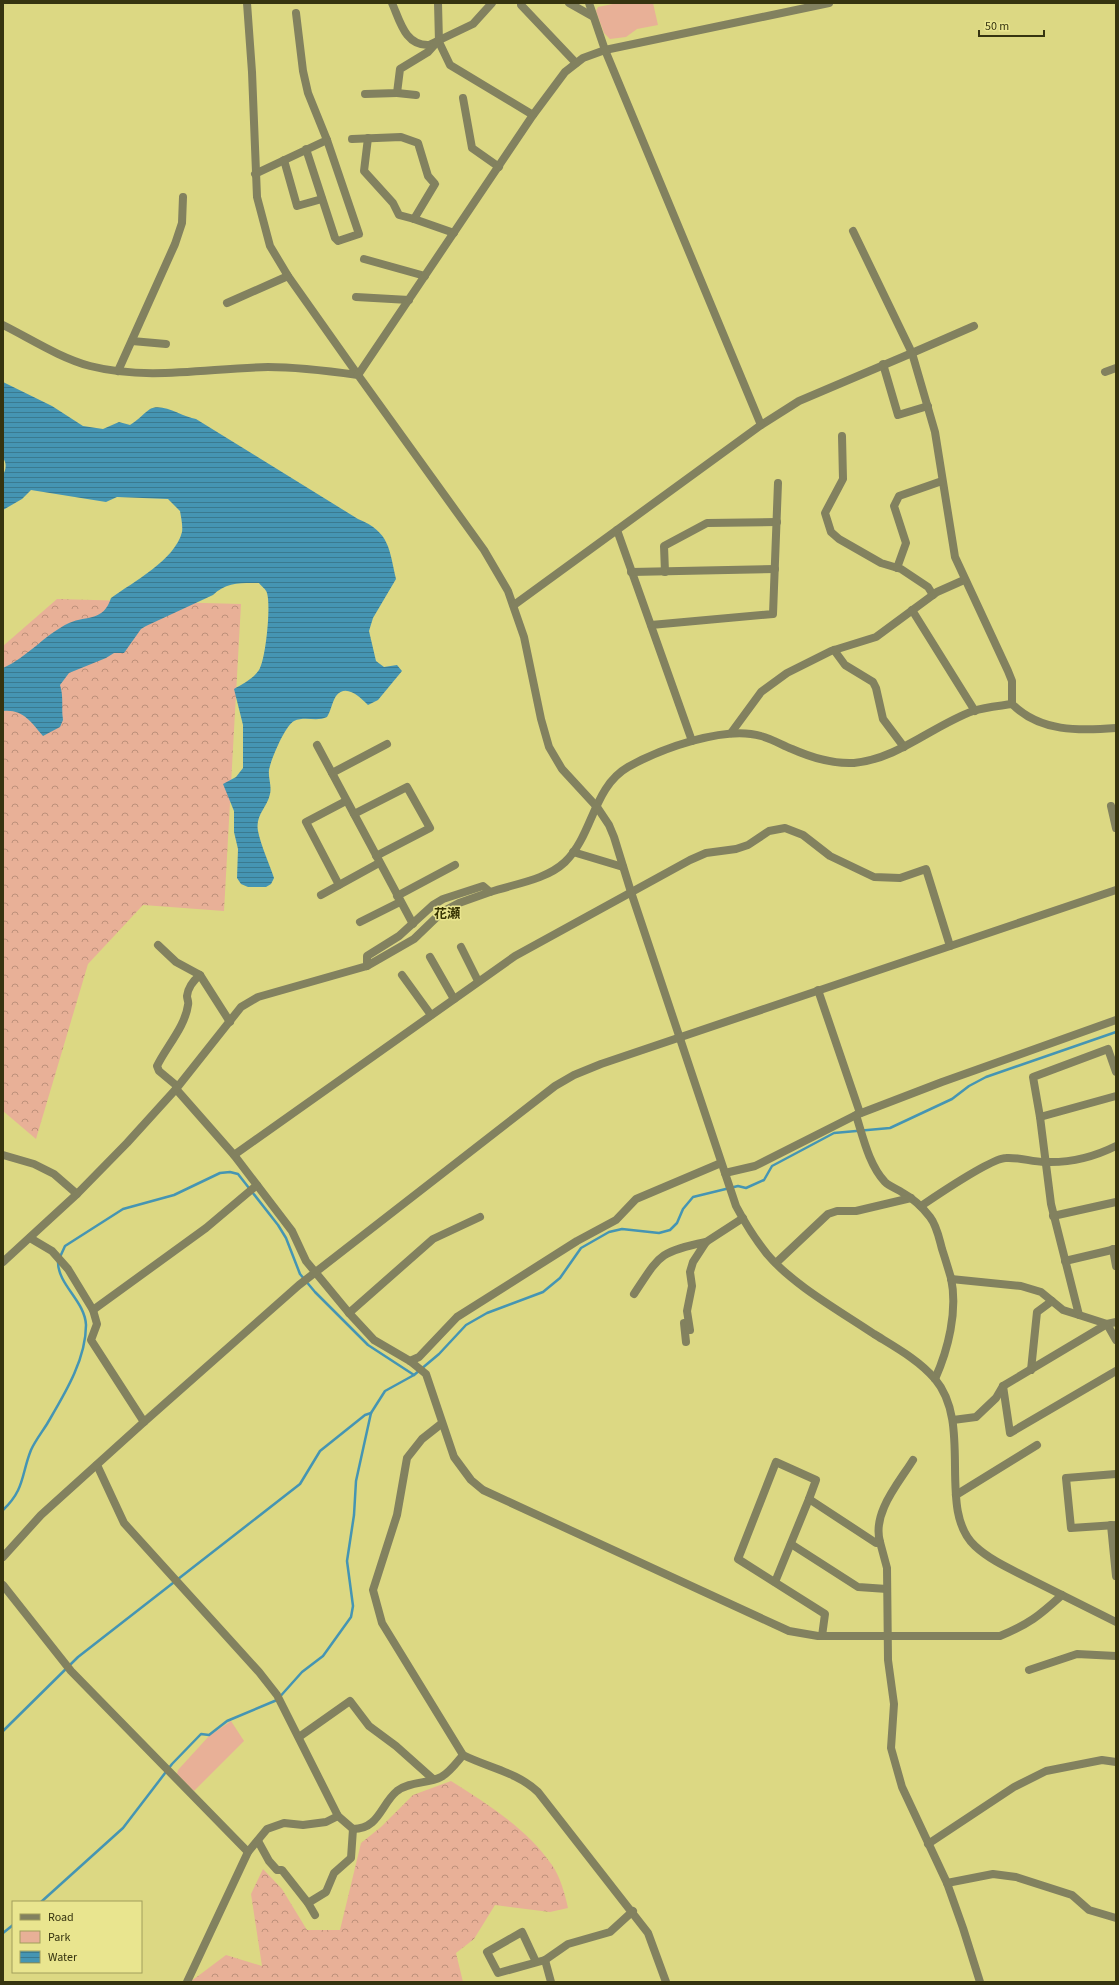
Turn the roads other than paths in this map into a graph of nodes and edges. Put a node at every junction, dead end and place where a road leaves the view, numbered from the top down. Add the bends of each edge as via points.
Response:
1 (247, 3) edge
2 (392, 3) edge
3 (438, 3) edge
4 (492, 3) edge
5 (521, 3) edge
6 (570, 3) edge
7 (589, 3) edge
8 (829, 3) edge
9 (296, 13) dead end
10 (592, 16) junction
11 (439, 40) junction
12 (605, 50) junction
13 (576, 63) junction
14 (397, 93) junction
15 (365, 94) dead end
16 (416, 95) dead end
17 (463, 98) dead end
18 (533, 115) junction
19 (368, 138) junction
20 (352, 139) dead end
21 (327, 140) junction
22 (306, 150) junction
23 (284, 160) junction
24 (499, 167) junction
25 (255, 174) junction
26 (183, 197) dead end
27 (322, 199) junction
28 (414, 219) junction
29 (853, 231) dead end
30 (454, 233) junction
31 (364, 259) dead end
32 (288, 276) junction
33 (425, 276) junction
34 (356, 297) dead end
35 (408, 300) junction
36 (227, 303) dead end
37 (3, 325) edge
38 (974, 326) dead end
39 (132, 342) junction
40 (166, 344) dead end
41 (912, 353) junction
42 (883, 364) junction
43 (1116, 368) edge
44 (118, 371) junction
45 (1105, 372) dead end
46 (358, 375) junction
47 (928, 406) junction
48 (761, 425) junction
49 (842, 436) dead end
50 (942, 481) junction
51 (778, 483) dead end
52 (777, 522) junction
53 (617, 530) junction
54 (897, 568) junction
55 (775, 569) junction
56 (631, 572) junction
57 (665, 572) junction
58 (964, 580) junction
59 (933, 595) junction
60 (514, 606) junction
61 (912, 610) junction
62 (651, 625) junction
63 (834, 650) junction
64 (1012, 704) junction
65 (975, 711) junction
66 (1116, 728) edge
67 (731, 733) junction
68 (692, 741) junction
69 (387, 744) dead end
70 (317, 745) dead end
71 (904, 747) junction
72 (332, 773) junction
73 (346, 801) junction
74 (1111, 806) dead end
75 (597, 807) junction
76 (354, 814) junction
77 (1116, 828) edge
78 (573, 852) junction
79 (377, 860) junction
80 (455, 865) dead end
81 (623, 867) junction
82 (339, 885) junction
83 (1116, 890) edge
84 (490, 892) junction
85 (631, 892) junction
86 (321, 895) dead end
87 (398, 899) junction
88 (360, 922) dead end
89 (413, 924) junction
90 (158, 945) dead end
91 (950, 946) junction
92 (461, 947) dead end
93 (430, 957) dead end
94 (367, 966) junction
95 (402, 974) dead end
96 (200, 975) junction
97 (478, 981) junction
98 (818, 990) junction
99 (454, 999) junction
100 (431, 1015) junction
101 (1116, 1020) edge
102 (230, 1022) junction
103 (679, 1037) junction
104 (1116, 1072) edge
105 (176, 1088) junction
106 (1116, 1096) edge
107 (858, 1114) junction
108 (1040, 1117) junction
109 (1116, 1146) edge
110 (3, 1155) edge
111 (234, 1155) junction
112 (1045, 1162) junction
113 (721, 1163) junction
114 (725, 1173) junction
115 (257, 1185) junction
116 (76, 1194) junction
117 (911, 1198) junction
118 (1116, 1202) edge
119 (921, 1206) junction
120 (1054, 1216) junction
121 (480, 1217) dead end
122 (743, 1218) junction
123 (30, 1238) junction
124 (706, 1242) junction
125 (1114, 1249) edge
126 (1065, 1261) junction
127 (3, 1262) edge
128 (776, 1263) junction
129 (1116, 1266) edge
130 (313, 1274) junction
131 (951, 1279) junction
132 (634, 1294) dead end
133 (1052, 1301) junction
134 (93, 1310) junction
135 (687, 1310) junction
136 (349, 1313) junction
137 (1079, 1315) junction
138 (1116, 1322) edge
139 (1107, 1324) junction
140 (690, 1330) dead end
141 (1116, 1340) edge
142 (686, 1342) dead end
143 (410, 1361) junction
144 (1031, 1370) junction
145 (1115, 1374) edge
146 (935, 1379) junction
147 (1003, 1386) junction
148 (953, 1420) junction
149 (144, 1422) junction
150 (442, 1424) junction
151 (1037, 1446) dead end
152 (913, 1460) dead end
153 (97, 1465) junction
154 (1116, 1474) edge
155 (956, 1495) junction
156 (809, 1499) junction
157 (1113, 1525) edge
158 (880, 1542) junction
159 (792, 1544) junction
160 (3, 1556) edge
161 (1116, 1576) edge
162 (775, 1582) junction
163 (3, 1585) edge
164 (887, 1589) junction
165 (1062, 1595) junction
166 (1116, 1622) edge
167 (822, 1636) junction
168 (887, 1637) junction
169 (1116, 1656) edge
170 (1029, 1670) dead end
171 (299, 1737) junction
172 (463, 1755) junction
173 (1116, 1762) edge
174 (433, 1779) junction
175 (338, 1816) junction
176 (353, 1829) junction
177 (258, 1841) junction
178 (928, 1844) junction
179 (248, 1852) junction
180 (947, 1883) junction
181 (308, 1903) junction
182 (633, 1911) junction
183 (315, 1915) dead end
184 (1116, 1918) edge
185 (540, 1961) junction
186 (187, 1982) edge
187 (551, 1982) edge
188 (666, 1982) edge
189 (980, 1982) edge

1 - 25 street
2 - 11 street via 406,35 416,43 430,44
3 - 11 street
4 - 11 street via 473,24
5 - 13 street via 521,6
6 - 10 street
7 - 10 street
8 - 12 street
9 - 21 street via 308,93
10 - 12 street
11 - 14 street via 428,52 400,69
11 - 18 street via 450,65
12 - 13 street
12 - 48 street
13 - 18 street via 565,72
14 - 15 street
14 - 16 street
17 - 24 street via 472,148
18 - 24 street
19 - 20 street
19 - 28 street via 364,171 393,203 400,215
19 - 28 street via 401,137 418,143 428,176 435,184
21 - 22 street
21 - 27 street via 359,234 338,241
22 - 23 street
22 - 27 street
23 - 25 street
23 - 27 street via 297,206
24 - 30 street
25 - 32 street via 257,197 270,246
26 - 39 street via 182,223
28 - 30 street
29 - 41 street
30 - 33 street
31 - 33 street
32 - 36 street
32 - 46 street
33 - 35 street
34 - 35 street
35 - 46 street
37 - 44 street via 42,346 90,366
38 - 41 street
39 - 40 street
39 - 44 street
41 - 42 street
41 - 47 street
42 - 47 street via 898,415
42 - 48 street via 799,401
43 - 45 street
44 - 46 street via 168,373 268,367 315,369
46 - 60 street via 484,550
47 - 50 street via 935,432
48 - 53 street
49 - 54 street via 843,479 825,513 830,532 881,563
50 - 54 street via 899,496 895,501 894,506 906,543
50 - 58 street via 955,557
51 - 52 street
52 - 55 street
52 - 57 street via 707,523 664,546
53 - 56 street
53 - 60 street
54 - 59 street via 928,587
55 - 57 street
55 - 62 street via 773,614
56 - 57 street
56 - 62 street
58 - 59 street
58 - 64 street via 1012,681
59 - 61 street
60 - 75 street via 524,637 540,719 549,747 566,774
61 - 63 street via 876,638
61 - 65 street
62 - 68 street
63 - 67 street via 787,673 761,692
63 - 71 street via 845,665 873,682 883,719
64 - 65 street
64 - 66 street via 1021,713 1058,728 1078,731
65 - 71 street
67 - 68 street
67 - 71 street via 762,736 819,759 854,763 889,754
68 - 75 street via 644,758 626,768 610,781
69 - 72 street
70 - 72 street
72 - 73 street
73 - 76 street
73 - 82 street via 306,822
74 - 77 street
75 - 78 street
75 - 81 street via 609,825
76 - 79 street
76 - 79 street via 407,787 430,828
78 - 81 street
78 - 84 street via 566,861 545,874
79 - 82 street
79 - 87 street
80 - 87 street
81 - 85 street
82 - 86 street
83 - 91 street
84 - 89 street via 483,886 443,899
84 - 94 street via 442,912 414,939
85 - 91 street via 701,856 748,845 769,831 785,828 803,835 830,856 874,877 900,878 926,869
85 - 97 street via 515,956
85 - 103 street
87 - 88 street
87 - 89 street
89 - 94 street via 367,956
90 - 96 street via 176,962
91 - 98 street
92 - 97 street
93 - 99 street
94 - 102 street via 258,997 242,1007
95 - 100 street
96 - 102 street
96 - 105 street via 193,980 187,996 188,1005 177,1033 157,1066
97 - 99 street
98 - 103 street
98 - 107 street
99 - 100 street
100 - 111 street
101 - 107 street
102 - 105 street
103 - 113 street
103 - 130 street via 601,1064 555,1086
104 - 108 street via 1108,1049 1033,1077
105 - 111 street
105 - 116 street via 127,1143
106 - 108 street
107 - 114 street via 755,1166
107 - 117 street via 866,1146 880,1176 886,1183
108 - 112 street
109 - 112 street via 1090,1157
110 - 116 street via 34,1164 54,1174
111 - 115 street
112 - 119 street via 1005,1158 995,1161
112 - 120 street
113 - 114 street
113 - 143 street via 636,1199 616,1220 577,1241 457,1317 419,1357
114 - 122 street via 736,1206
115 - 130 street via 292,1231
115 - 134 street via 206,1228
116 - 123 street
117 - 119 street
117 - 128 street via 862,1210 828,1214
118 - 120 street
119 - 131 street via 932,1219 937,1231
120 - 126 street
121 - 136 street via 432,1239
122 - 124 street
122 - 128 street
123 - 127 street
123 - 134 street via 52,1251 64,1264
124 - 132 street via 679,1248 658,1259
124 - 135 street via 690,1272 692,1286
125 - 126 street
125 - 129 street
126 - 137 street
128 - 146 street via 821,1299 916,1361
130 - 136 street
130 - 149 street
131 - 133 street via 1021,1286 1041,1292
131 - 146 street via 951,1324 942,1365
133 - 137 street via 1063,1310
133 - 144 street via 1037,1312
134 - 149 street via 96,1324 91,1340
135 - 140 street
135 - 142 street via 684,1318
136 - 143 street via 374,1340
137 - 139 street
138 - 139 street
139 - 141 street
139 - 144 street
143 - 150 street via 426,1374
144 - 147 street
145 - 147 street via 1010,1433
146 - 148 street
147 - 148 street via 996,1398 976,1418
148 - 155 street
149 - 153 street
150 - 167 street via 454,1457 471,1480 484,1490 789,1631
150 - 172 street via 422,1439 407,1458 397,1515 372,1590 382,1624
151 - 155 street
152 - 158 street via 891,1494 880,1519
153 - 160 street via 41,1515
153 - 171 street via 124,1523 260,1672 277,1695
154 - 157 street via 1066,1478 1071,1528
155 - 165 street via 959,1517 974,1546 1000,1563
156 - 158 street via 876,1543
156 - 159 street
156 - 162 street via 816,1480 776,1462 738,1559
157 - 161 street
158 - 164 street via 887,1568
159 - 162 street
159 - 164 street via 858,1587
162 - 167 street via 825,1614
163 - 179 street via 71,1671
164 - 168 street
165 - 166 street
165 - 168 street via 1039,1617 1000,1636
167 - 168 street
168 - 178 street via 894,1704 890,1748 902,1787
169 - 170 street via 1077,1654
171 - 174 street via 350,1701 369,1726
171 - 175 street
172 - 174 street via 442,1777
172 - 182 street via 528,1782
173 - 178 street via 1102,1760 1046,1771 1014,1787
174 - 176 street via 408,1785 397,1791 372,1823 363,1829
175 - 176 street
175 - 177 street via 326,1822 303,1825 284,1823 267,1829
176 - 181 street via 351,1858 334,1872 326,1892
177 - 179 street
177 - 181 street via 269,1861 277,1870 282,1870
178 - 180 street
179 - 186 street
180 - 184 street via 993,1874 1016,1877 1072,1895 1089,1910
180 - 189 street
181 - 183 street
182 - 185 street via 610,1932 568,1944
182 - 188 street via 648,1933
185 - 185 street via 498,1973 487,1952 522,1932
185 - 187 street

